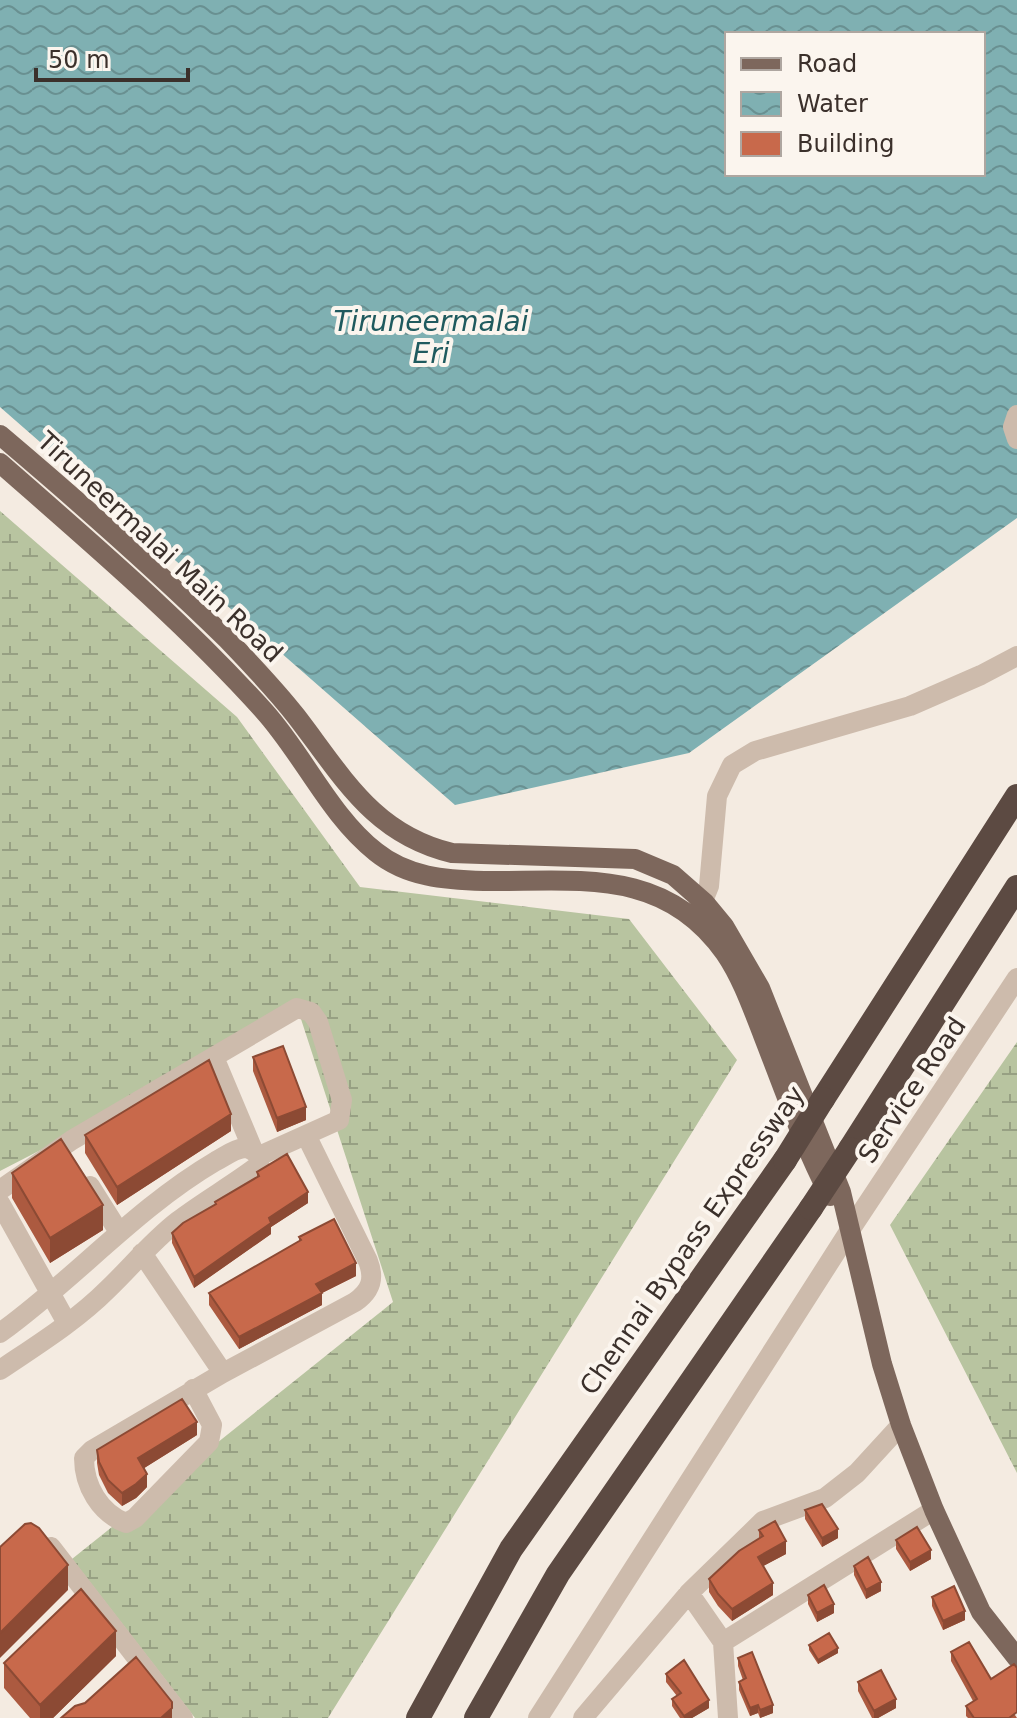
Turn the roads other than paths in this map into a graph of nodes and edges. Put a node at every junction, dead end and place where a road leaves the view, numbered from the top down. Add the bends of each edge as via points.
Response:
1 (1017, 415) edge
2 (0, 435) edge
3 (1017, 439) edge
4 (0, 463) edge
5 (1017, 656) edge
6 (1017, 796) edge
7 (1017, 887) edge
8 (697, 908) junction
9 (1017, 978) edge
10 (214, 1057) junction
11 (306, 1135) junction
12 (256, 1153) junction
13 (73, 1157) junction
14 (0, 1190) edge
15 (0, 1203) edge
16 (850, 1230) junction
17 (119, 1232) junction
18 (142, 1253) junction
19 (50, 1293) junction
20 (67, 1323) junction
21 (0, 1333) edge
22 (0, 1370) edge
23 (223, 1373) junction
24 (193, 1389) junction
25 (901, 1425) junction
26 (934, 1510) junction
27 (33, 1533) edge
28 (689, 1593) junction
29 (723, 1642) junction
30 (1017, 1658) edge
31 (183, 1718) edge
32 (418, 1718) edge
33 (476, 1718) edge
34 (538, 1718) edge
35 (583, 1718) edge
36 (728, 1718) edge

1 - 3 street
2 - 8 main road, Tiruneermalai Main Road via 228,641 296,716 349,788 391,828 429,848 471,856 635,859 673,875
4 - 8 main road, Tiruneermalai Main Road via 226,671 282,732 348,824 388,861 416,874 450,880 628,886
5 - 8 street via 910,706 755,751 732,765 717,796 709,886
6 - 32 highway, Chennai Bypass Expressway, bridge via 785,1160 511,1549
7 - 33 highway, bridge via 811,1208 558,1574
8 - 16 main road, Tiruneermalai Main Road via 735,971 811,1158
9 - 16 street, Service Road
10 - 11 street via 297,1008 311,1012 342,1100 339,1120
10 - 12 street
10 - 13 street
11 - 12 street
11 - 23 street via 368,1261 371,1285 355,1302
12 - 17 street via 242,1148 195,1174
12 - 18 street via 259,1165
13 - 14 street
13 - 17 street
15 - 19 street
16 - 25 main road, Tiruneermalai Main Road
16 - 34 street, Service Road
17 - 19 street
18 - 20 street
18 - 23 street
19 - 20 street
19 - 21 street
20 - 22 street
23 - 24 street
24 - 24 street via 84,1458 86,1481 115,1519 126,1523 135,1518 209,1442 212,1425
25 - 26 main road, Tiruneermalai Main Road
25 - 28 street via 857,1473 825,1498 763,1521
26 - 29 street
26 - 30 main road, Tiruneermalai Main Road via 981,1612
27 - 31 street via 49,1544 80,1596
28 - 29 street
28 - 35 street
29 - 36 street

